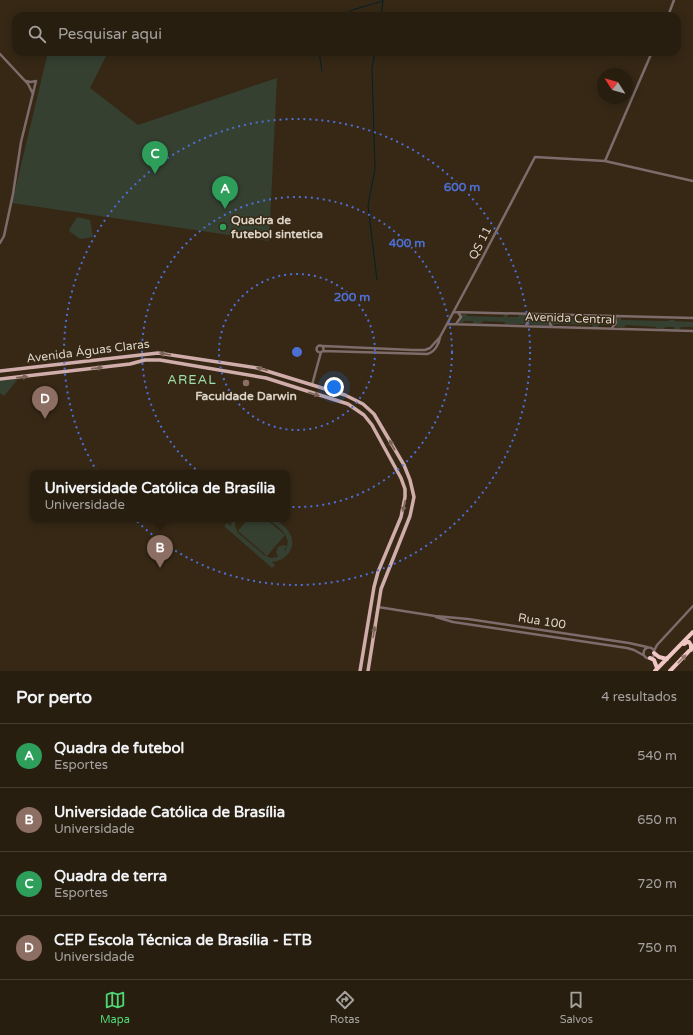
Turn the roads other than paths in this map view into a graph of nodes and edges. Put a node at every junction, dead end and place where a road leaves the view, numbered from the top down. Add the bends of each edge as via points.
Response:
1 (674, 0) edge
2 (670, 12) edge
3 (0, 54) edge
4 (650, 56) edge
5 (26, 81) junction
6 (33, 94) junction
7 (605, 161) junction
8 (693, 181) edge
9 (0, 243) edge
10 (454, 312) junction
11 (458, 312) junction
12 (527, 314) junction
13 (554, 314) junction
14 (615, 317) junction
15 (693, 318) edge
16 (447, 324) junction
17 (456, 324) junction
18 (526, 326) junction
19 (552, 327) junction
20 (612, 329) junction
21 (693, 331) edge
22 (440, 337) junction
23 (323, 346) junction
24 (321, 352) junction
25 (193, 358) junction
26 (203, 359) junction
27 (71, 363) junction
28 (58, 364) junction
29 (192, 366) junction
30 (200, 367) junction
31 (0, 371) edge
32 (72, 371) junction
33 (58, 372) junction
34 (281, 375) junction
35 (288, 377) junction
36 (0, 379) edge
37 (277, 381) junction
38 (284, 384) junction
39 (312, 385) junction
40 (404, 465) junction
41 (396, 469) junction
42 (405, 493) junction
43 (413, 493) junction
44 (381, 565) junction
45 (388, 569) junction
46 (376, 578) junction
47 (384, 582) junction
48 (693, 606) edge
49 (378, 607) junction
50 (435, 616) junction
51 (493, 622) junction
52 (492, 629) junction
53 (552, 632) junction
54 (693, 632) edge
55 (551, 637) junction
56 (693, 638) edge
57 (647, 647) junction
58 (692, 649) edge
59 (653, 651) junction
60 (643, 655) junction
61 (650, 658) junction
62 (667, 659) junction
63 (656, 670) edge
64 (360, 671) edge
65 (368, 671) edge
66 (670, 671) edge

1 - 2 street
3 - 5 street
4 - 7 street
5 - 6 street
5 - 6 street via 36,81
6 - 9 street via 20,142 4,236
7 - 8 street
7 - 10 street, QS 11 via 535,157
10 - 11 street, Avenida Central
10 - 16 street, QS 11
11 - 12 street, Avenida Central
11 - 17 street via 461,317
12 - 13 street, Avenida Central
12 - 18 street
13 - 14 street, Avenida Central
13 - 19 street via 550,320
14 - 15 street, Avenida Central
14 - 20 street via 616,323
16 - 17 street, Avenida Central
16 - 22 street, QS 11
17 - 18 street, Avenida Central
18 - 19 street, Avenida Central
19 - 20 street, Avenida Central
20 - 21 street, Avenida Central
22 - 23 street, QS 11 via 430,348 421,350
22 - 24 street, QS 11 via 432,353
23 - 24 street
23 - 24 street via 317,348
24 - 39 street
25 - 26 main road, Avenida Águas Claras
25 -> 27 main road, Avenida Águas Claras via 153,353
25 - 29 main road
26 - 30 main road
34 -> 26 main road, Avenida Águas Claras via 257,368
27 - 28 main road, Avenida Águas Claras
27 - 32 main road
28 - 31 main road, Avenida Águas Claras
28 - 33 main road
29 - 30 main road, Avenida Águas Claras
32 -> 29 main road, Avenida Águas Claras via 150,360
30 - 37 main road, Avenida Águas Claras via 252,374
32 - 33 main road, Avenida Águas Claras
36 -> 33 main road, Avenida Águas Claras
34 - 35 main road, Avenida Águas Claras
34 - 37 main road
35 - 38 main road
35 - 39 main road, Avenida Águas Claras
37 - 38 main road, Avenida Águas Claras
38 -> 41 main road, Avenida Águas Claras via 341,401 360,411 372,426
40 -> 39 main road, Avenida Águas Claras via 368,408 356,400
40 - 41 main road via 399,470
40 - 43 main road, Avenida Águas Claras
41 - 42 main road, Avenida Águas Claras
42 - 43 main road
42 -> 44 main road, Avenida Águas Claras via 401,517
43 - 45 main road, Avenida Águas Claras via 410,516
44 - 45 main road
44 - 46 main road, Avenida Águas Claras
45 - 47 main road, Avenida Águas Claras
46 - 47 main road via 381,578
46 - 64 main road, Avenida Águas Claras
47 - 49 main road, Avenida Águas Claras
48 - 59 street
49 - 50 street, Rua 100
65 -> 49 main road, Avenida Águas Claras
50 - 51 street, Rua 100
50 - 52 street, Rua 100
51 - 52 street
51 - 53 street, Rua 100
52 - 55 street, Rua 100
53 - 55 street
53 - 57 street, Rua 100
54 - 56 highway
54 - 62 highway
55 - 60 street, Rua 100 via 627,648
57 - 59 street
57 - 60 street
58 - 63 highway via 686,642
66 -> 58 highway
59 - 61 street
59 - 62 highway via 659,657
60 - 61 street
61 - 63 highway via 654,660
62 - 63 highway

